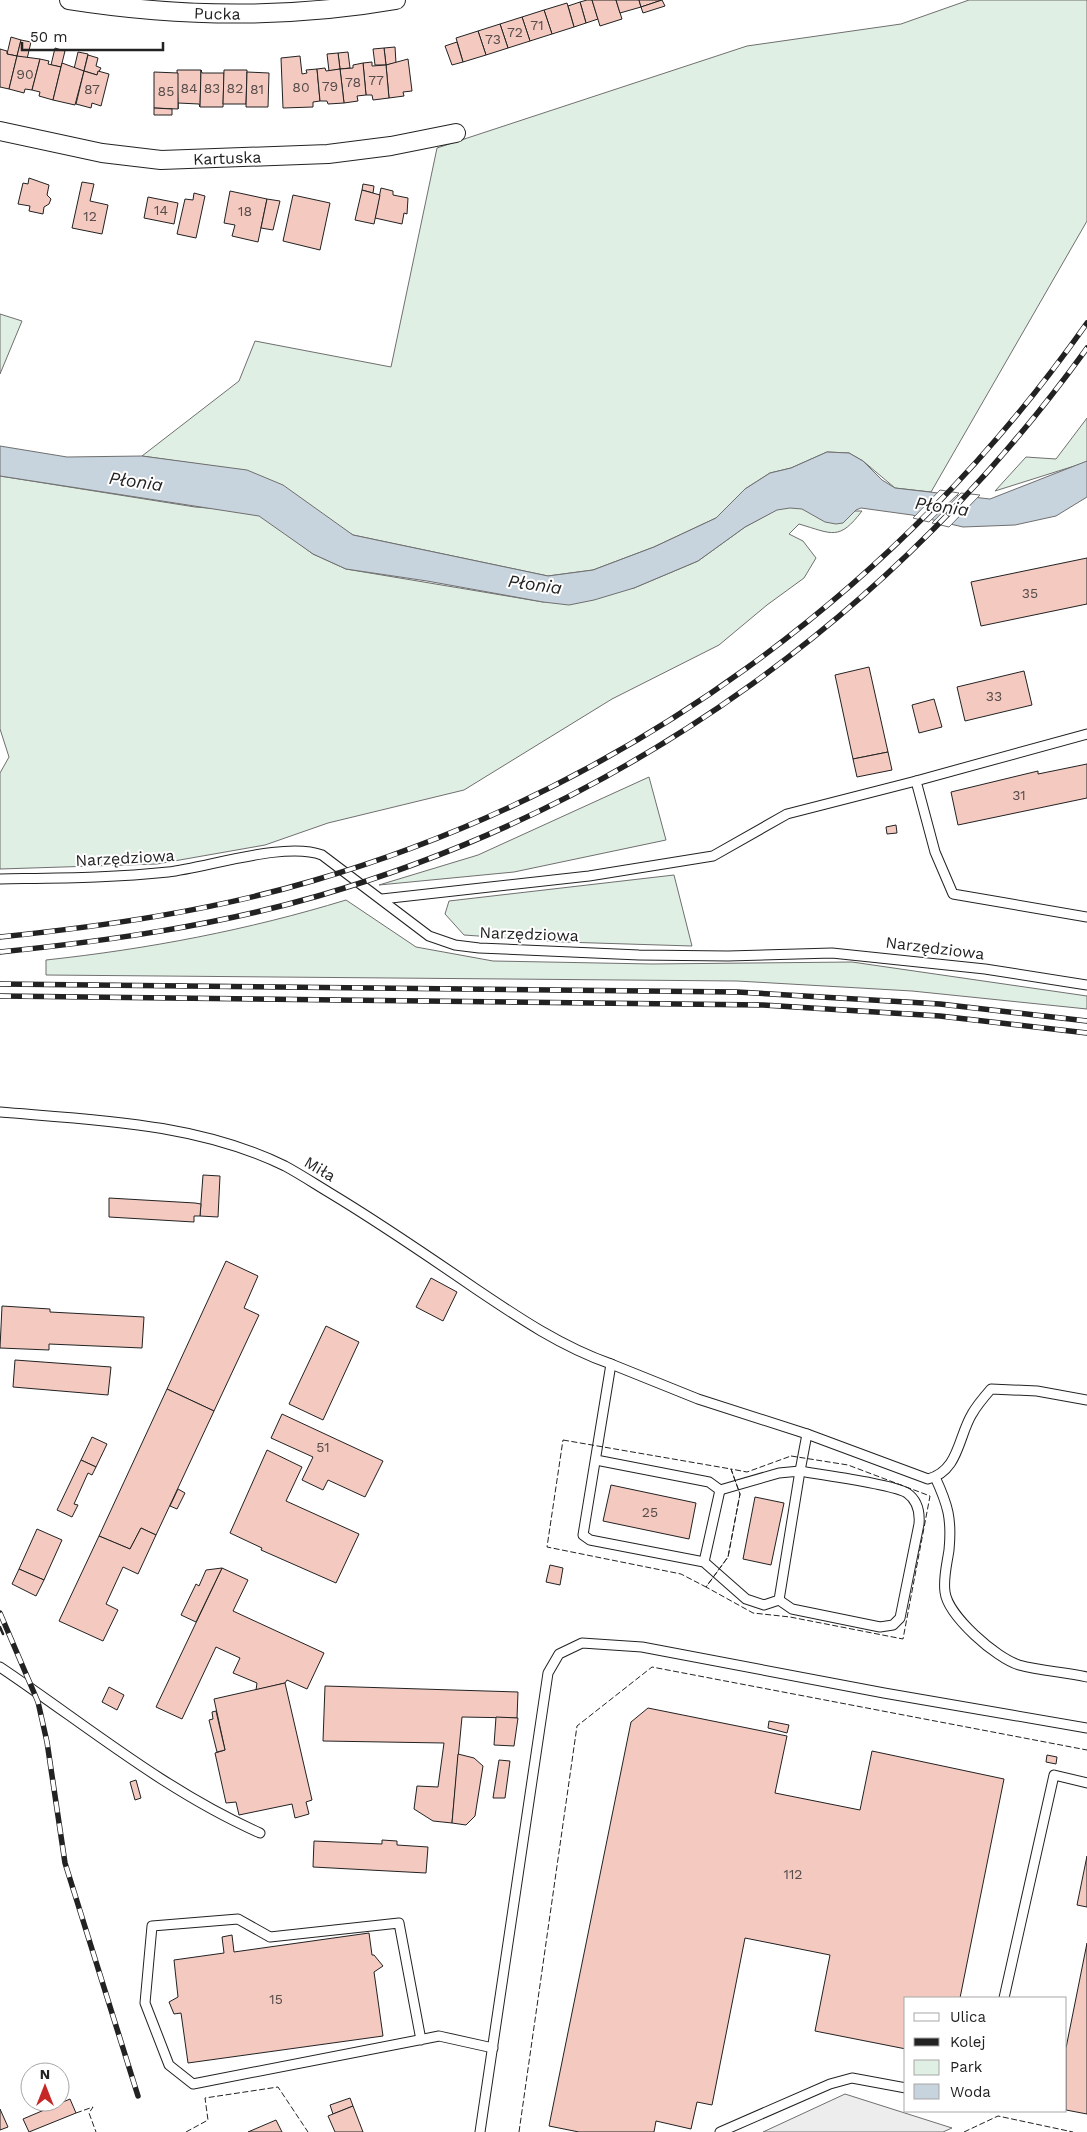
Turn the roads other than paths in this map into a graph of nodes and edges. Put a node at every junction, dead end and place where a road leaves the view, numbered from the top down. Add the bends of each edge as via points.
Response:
1 (69, 0) edge
2 (396, 0) edge
3 (0, 131) edge
4 (456, 133) dead end
5 (1087, 734) edge
6 (916, 781) junction
7 (0, 879) edge
8 (382, 900) junction
9 (1087, 917) edge
10 (1087, 985) edge
11 (0, 1112) edge
12 (611, 1364) junction
13 (1087, 1400) edge
14 (807, 1434) junction
15 (596, 1460) junction
16 (800, 1471) junction
17 (935, 1477) junction
18 (720, 1490) junction
19 (704, 1562) junction
20 (779, 1600) junction
21 (0, 1667) edge
22 (1087, 1677) edge
23 (1085, 1726) edge
24 (1087, 1783) edge
25 (260, 1833) dead end
26 (1004, 1997) edge
27 (422, 2040) junction
28 (493, 2048) junction
29 (904, 2088) edge
30 (480, 2132) edge
31 (720, 2132) edge

1 - 2 street, Pucka via 189,14 250,14
3 - 4 street, Kartuska via 102,152 161,160 328,154
5 - 6 lane
6 - 8 lane via 786,814 713,856 589,876
6 - 9 lane via 935,852 953,894
7 - 8 lane, Narzędziowa via 166,872 302,850 322,855
8 - 10 lane, Narzędziowa via 429,936 455,945 479,948 658,955 832,953 986,968
11 - 12 lane, Miła via 79,1118 201,1136 285,1166 360,1211 520,1319 585,1355
12 - 14 lane, Miła via 698,1399
12 - 15 lane
13 - 17 lane via 1036,1391 990,1389 971,1414 951,1466
14 - 16 lane
14 - 17 lane, Miła via 892,1467 928,1479
15 - 18 lane via 709,1482
15 - 19 lane via 583,1535 590,1540
16 - 18 lane via 779,1473
16 - 20 lane
16 - 20 lane via 901,1490 916,1503 919,1524 900,1618 893,1625 880,1627 792,1610
17 - 22 lane via 948,1504 945,1592 949,1607 992,1649 1018,1664
18 - 19 lane
19 - 20 lane via 746,1599 764,1605
21 - 25 lane via 164,1781 217,1814
23 - 28 lane via 642,1647 582,1643 559,1654 548,1673
24 - 26 lane via 1054,1775
27 - 27 lane via 193,2084 169,2065 146,2003 152,1926 238,1919 270,1937 399,1923
27 - 28 lane via 439,2036
28 - 30 lane
29 - 31 lane via 852,2078 830,2084

